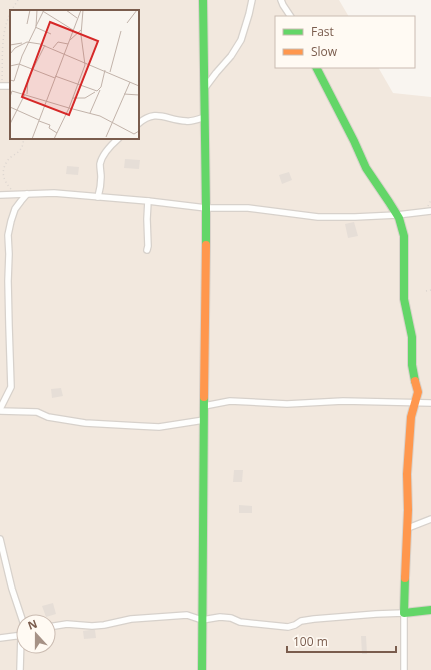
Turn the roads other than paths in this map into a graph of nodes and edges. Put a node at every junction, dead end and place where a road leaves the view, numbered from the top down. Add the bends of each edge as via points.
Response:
1 (203, 0) edge
2 (252, 0) edge
3 (281, 0) edge
4 (290, 16) edge
5 (316, 68) edge
6 (204, 89) junction
7 (205, 117) junction
8 (139, 123) edge
9 (118, 139) edge
10 (27, 194) junction
11 (0, 195) edge
12 (98, 197) junction
13 (148, 201) junction
14 (206, 208) junction
15 (431, 211) edge
16 (397, 215) junction
17 (147, 250) dead end
18 (415, 402) junction
19 (431, 403) edge
20 (204, 406) junction
21 (0, 410) edge
22 (204, 420) junction
23 (431, 519) edge
24 (408, 528) junction
25 (0, 540) edge
26 (431, 610) edge
27 (404, 613) junction
28 (20, 614) edge
29 (202, 620) junction
30 (56, 626) edge
31 (16, 636) edge
32 (0, 638) edge
33 (21, 654) edge
34 (20, 670) edge
35 (202, 670) edge
36 (404, 670) edge

1 - 6 main road
2 - 6 street via 241,40
3 - 4 street
5 - 16 main road via 367,171
6 - 7 main road
7 - 8 street via 189,121 152,116
7 - 14 main road
9 - 12 street via 105,152 102,159
10 - 11 street
10 - 12 street via 54,193
10 - 21 street via 15,209 8,235 11,388
12 - 13 street
13 - 14 street
13 - 17 street
14 - 16 street via 248,208 318,218
14 - 20 main road
15 - 16 street
16 - 18 main road via 404,236 404,299 412,337 412,365 418,392
18 - 19 street
18 - 20 street via 343,401 287,404 230,401
18 - 24 main road via 410,417
20 - 22 main road
21 - 22 street via 37,412 48,417 84,423 159,427
22 - 29 main road
23 - 24 street
24 - 27 main road
25 - 28 street
26 - 27 main road
27 - 29 street via 314,619 288,627 240,622 220,617
27 - 36 street
29 - 30 street via 186,615 131,619 92,626
29 - 35 main road
31 - 32 street
33 - 34 street

